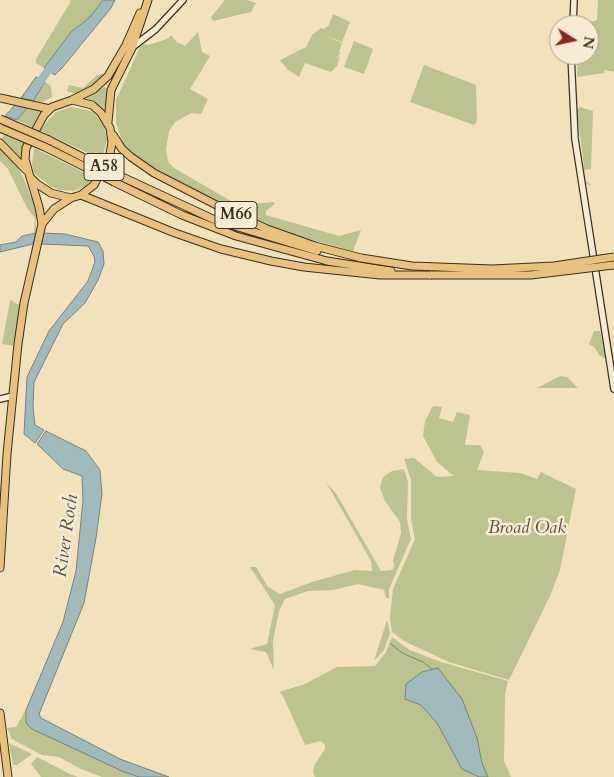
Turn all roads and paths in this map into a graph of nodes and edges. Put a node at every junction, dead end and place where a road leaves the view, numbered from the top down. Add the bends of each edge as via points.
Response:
1 (147, 0) edge
2 (183, 0) edge
3 (574, 0) edge
4 (573, 15) edge
5 (156, 29) junction
6 (133, 34) junction
7 (132, 48) junction
8 (571, 65) edge
9 (3, 99) edge
10 (72, 100) junction
11 (50, 109) junction
12 (0, 119) edge
13 (108, 122) junction
14 (0, 128) edge
15 (112, 134) junction
16 (47, 144) junction
17 (2, 145) edge
18 (26, 170) junction
19 (30, 177) junction
20 (116, 178) junction
21 (81, 194) junction
22 (71, 198) junction
23 (123, 211) joint
24 (41, 228) junction
25 (614, 257) edge
26 (362, 258) junction
27 (614, 265) edge
28 (431, 275) junction
29 (614, 389) edge
30 (13, 396) junction
31 (0, 399) edge
32 (0, 568) edge
33 (0, 713) edge
34 (0, 718) edge
35 (8, 777) edge

1 - 6 highway, A58
2 - 5 main road
3 - 4 main road
5 - 6 main road
5 - 7 main road
6 - 7 highway, A58
6 - 10 highway, A58 via 105,80
7 - 13 highway, A58 via 111,90
8 - 29 main road via 582,187
9 - 11 highway
10 - 11 highway, A58
10 - 13 highway, A58 via 92,106
11 - 18 highway via 39,122 26,148
12 - 16 highway, M66, bridge
13 - 15 highway, A58
14 - 16 highway, M66, bridge
15 - 21 highway, A58 via 110,154 97,180 90,190
15 - 26 highway, M66 via 122,149 154,173 259,225 315,246
16 - 20 highway, M66, bridge
17 - 18 highway
18 - 19 highway, A58
19 - 22 highway, A58 via 51,193
19 - 24 highway, A58
20 - 26 highway, M66 via 215,220 296,245
20 - 28 highway, M66 via 182,215 236,236 348,265
21 - 22 highway, A58
21 - 23 highway, A58
22 - 24 highway, A58 via 54,209
23 - 28 highway, M66 via 221,249 271,261 340,271
24 - 30 highway, A58 via 24,303
25 - 26 highway, M66, bridge via 492,269 412,266
27 - 28 highway, M66, bridge via 531,275
30 - 31 main road
30 - 32 highway, A58
33 - 34 highway
34 - 35 highway

